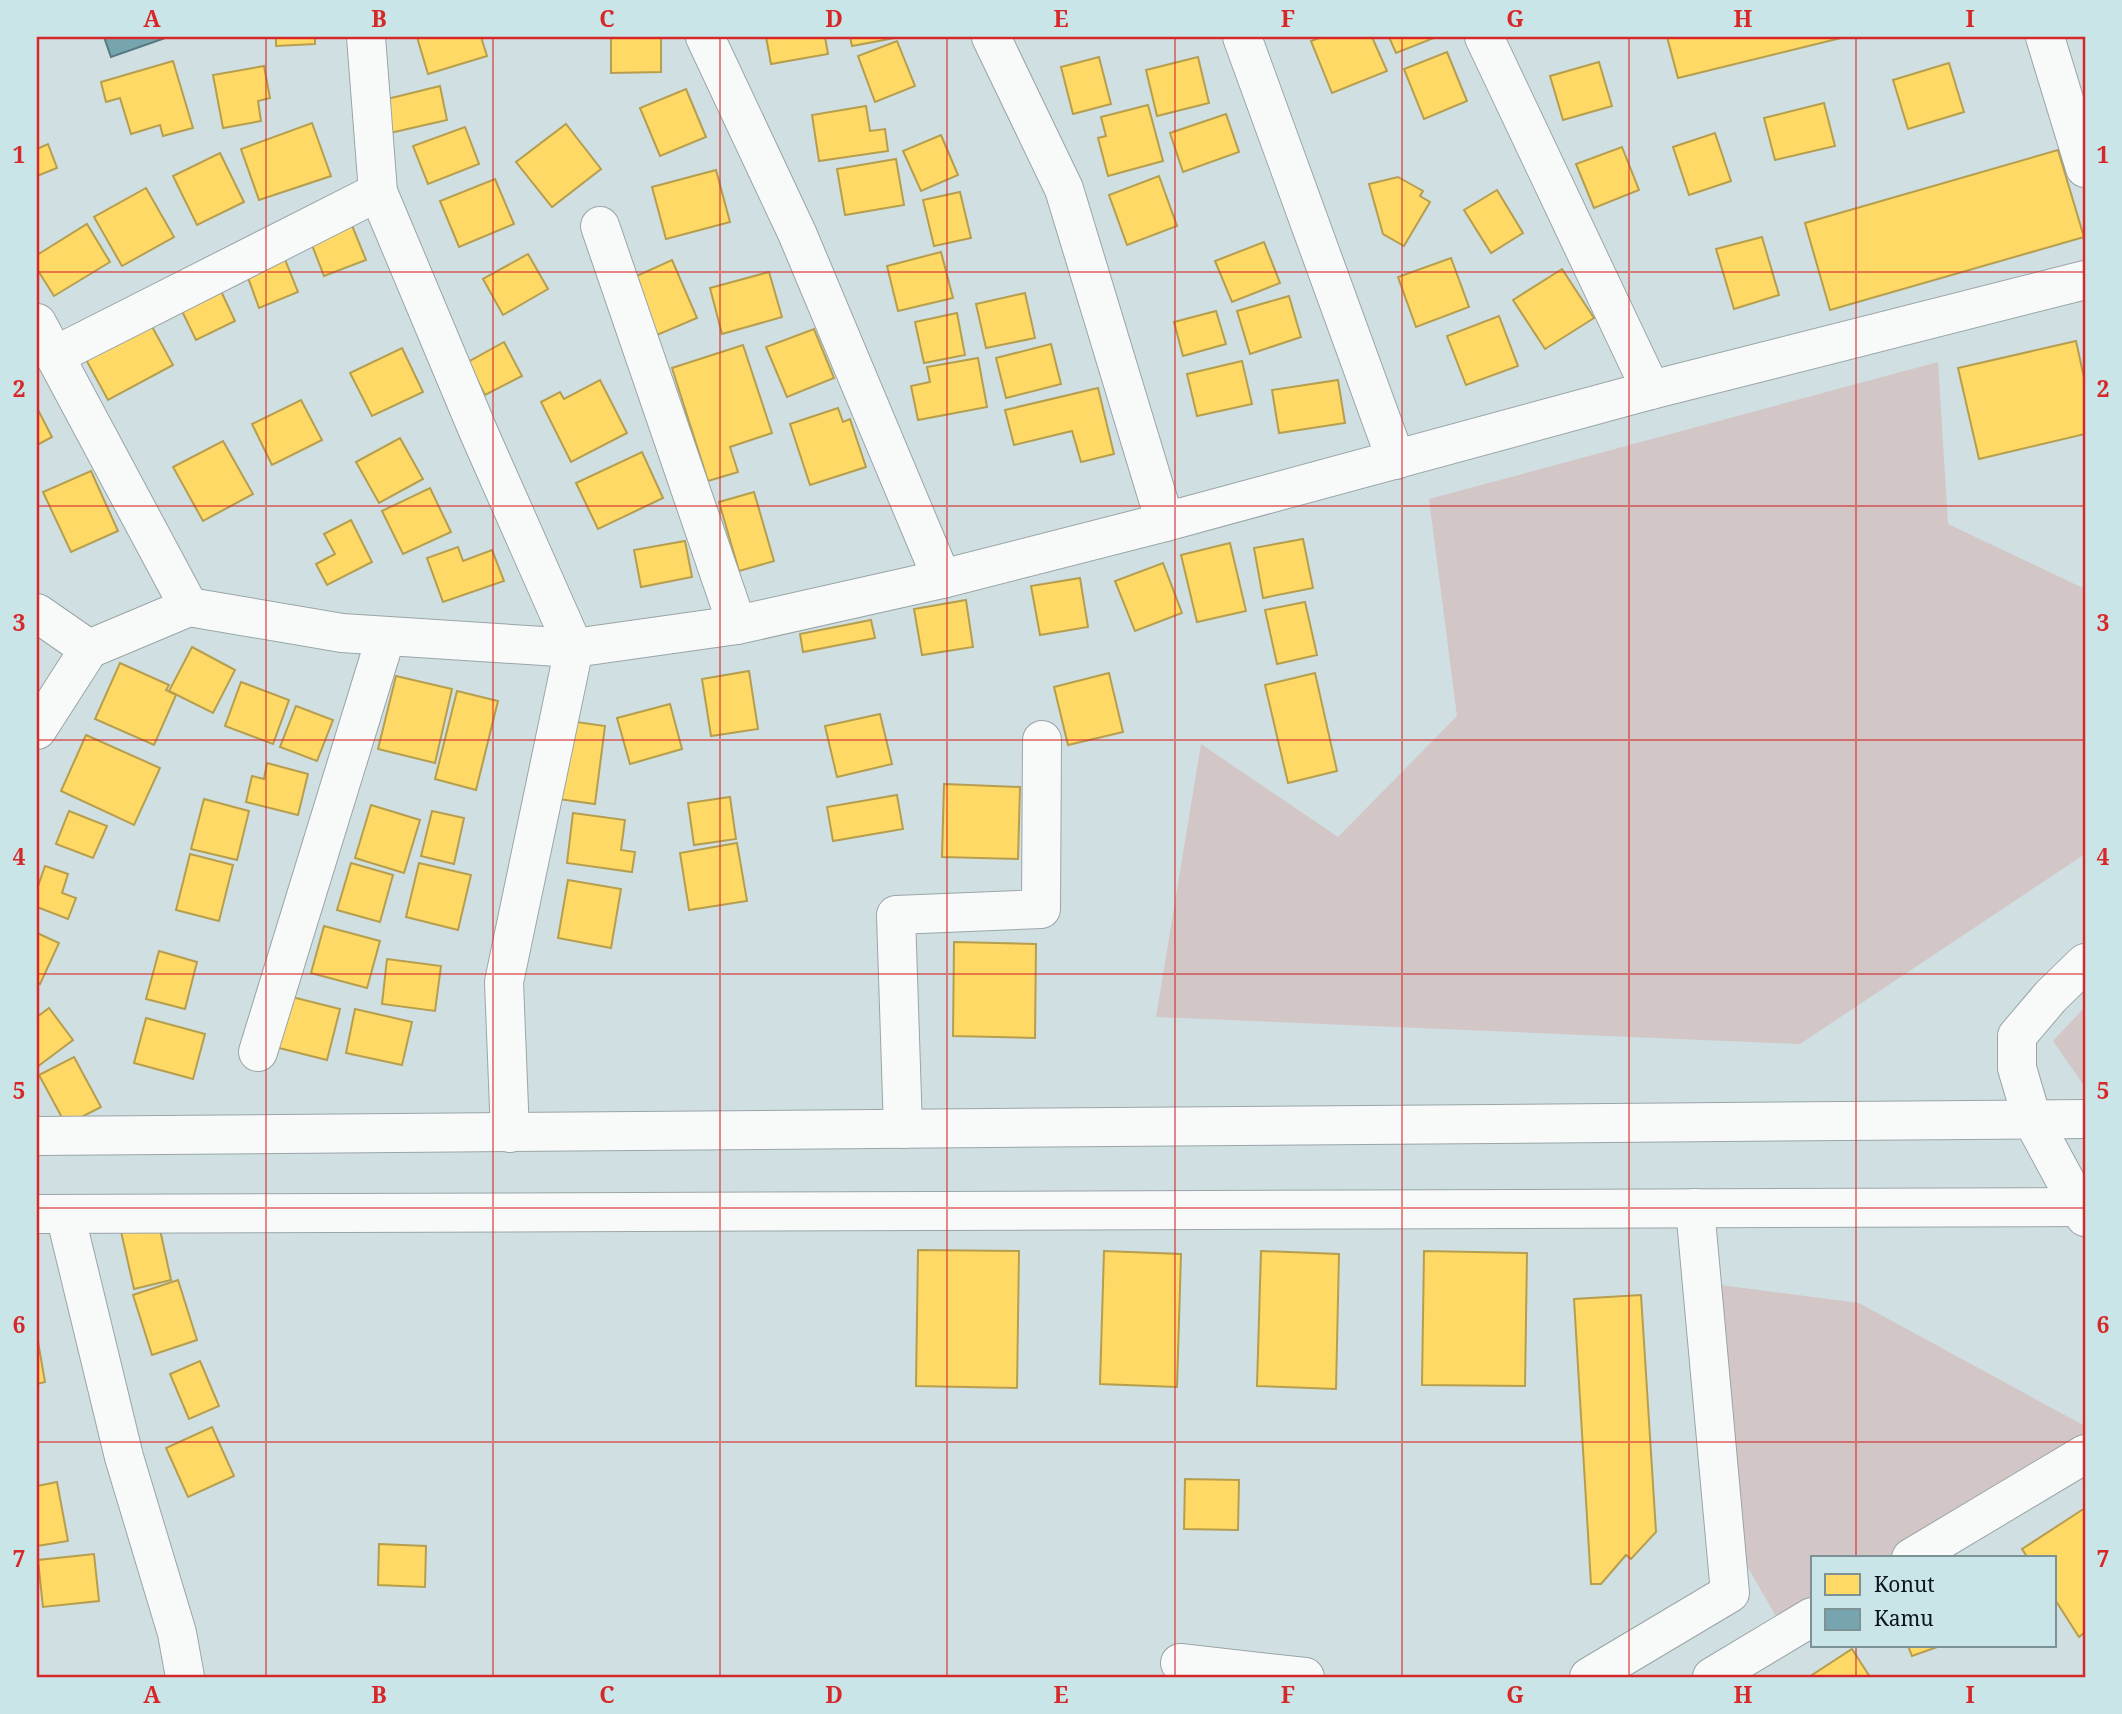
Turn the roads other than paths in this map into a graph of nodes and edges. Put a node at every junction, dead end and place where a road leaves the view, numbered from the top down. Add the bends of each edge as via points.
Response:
1 (366, 37) edge
2 (705, 37) edge
3 (991, 37) edge
4 (1242, 37) edge
5 (1484, 37) edge
6 (2045, 37) edge
7 (2085, 168) edge
8 (378, 192) junction
9 (600, 226) dead end
10 (2085, 280) edge
11 (46, 339) edge
12 (1651, 390) junction
13 (1396, 460) junction
14 (1165, 522) junction
15 (942, 579) junction
16 (189, 607) junction
17 (37, 613) edge
18 (737, 625) junction
19 (386, 636) junction
20 (574, 648) junction
21 (89, 649) junction
22 (37, 730) edge
23 (1042, 740) dead end
24 (2085, 963) edge
25 (258, 1052) dead end
26 (2032, 1119) junction
27 (2085, 1119) edge
28 (903, 1129) junction
29 (510, 1133) junction
30 (37, 1136) edge
31 (1695, 1208) junction
32 (2083, 1210) edge
33 (51, 1214) edge
34 (2085, 1454) edge
35 (1914, 1556) edge
36 (1811, 1618) edge
37 (1180, 1663) dead end
38 (185, 1677) edge
39 (1305, 1677) edge
40 (1591, 1677) edge
41 (1712, 1677) edge

1 - 8 street
2 - 15 street via 797,233
3 - 14 street via 1065,189
4 - 13 street
5 - 12 street
6 - 7 street
8 - 11 street
8 - 20 street
9 - 18 street
10 - 12 street
11 - 16 street
12 - 13 street
13 - 14 street
14 - 15 street
15 - 18 street
16 - 19 street
16 - 21 street
17 - 21 street
18 - 20 street
19 - 20 street
19 - 25 street
20 - 29 street via 504,982
21 - 22 street
23 - 28 street via 1041,909 896,915
24 - 26 street via 2017,1036 2017,1068
26 - 27 street
26 - 28 street
26 - 32 street
28 - 29 street
29 - 30 street
31 - 32 street
31 - 33 street
31 - 40 street via 1730,1593
33 - 38 street via 177,1633
34 - 35 street
36 - 41 street
37 - 39 street

